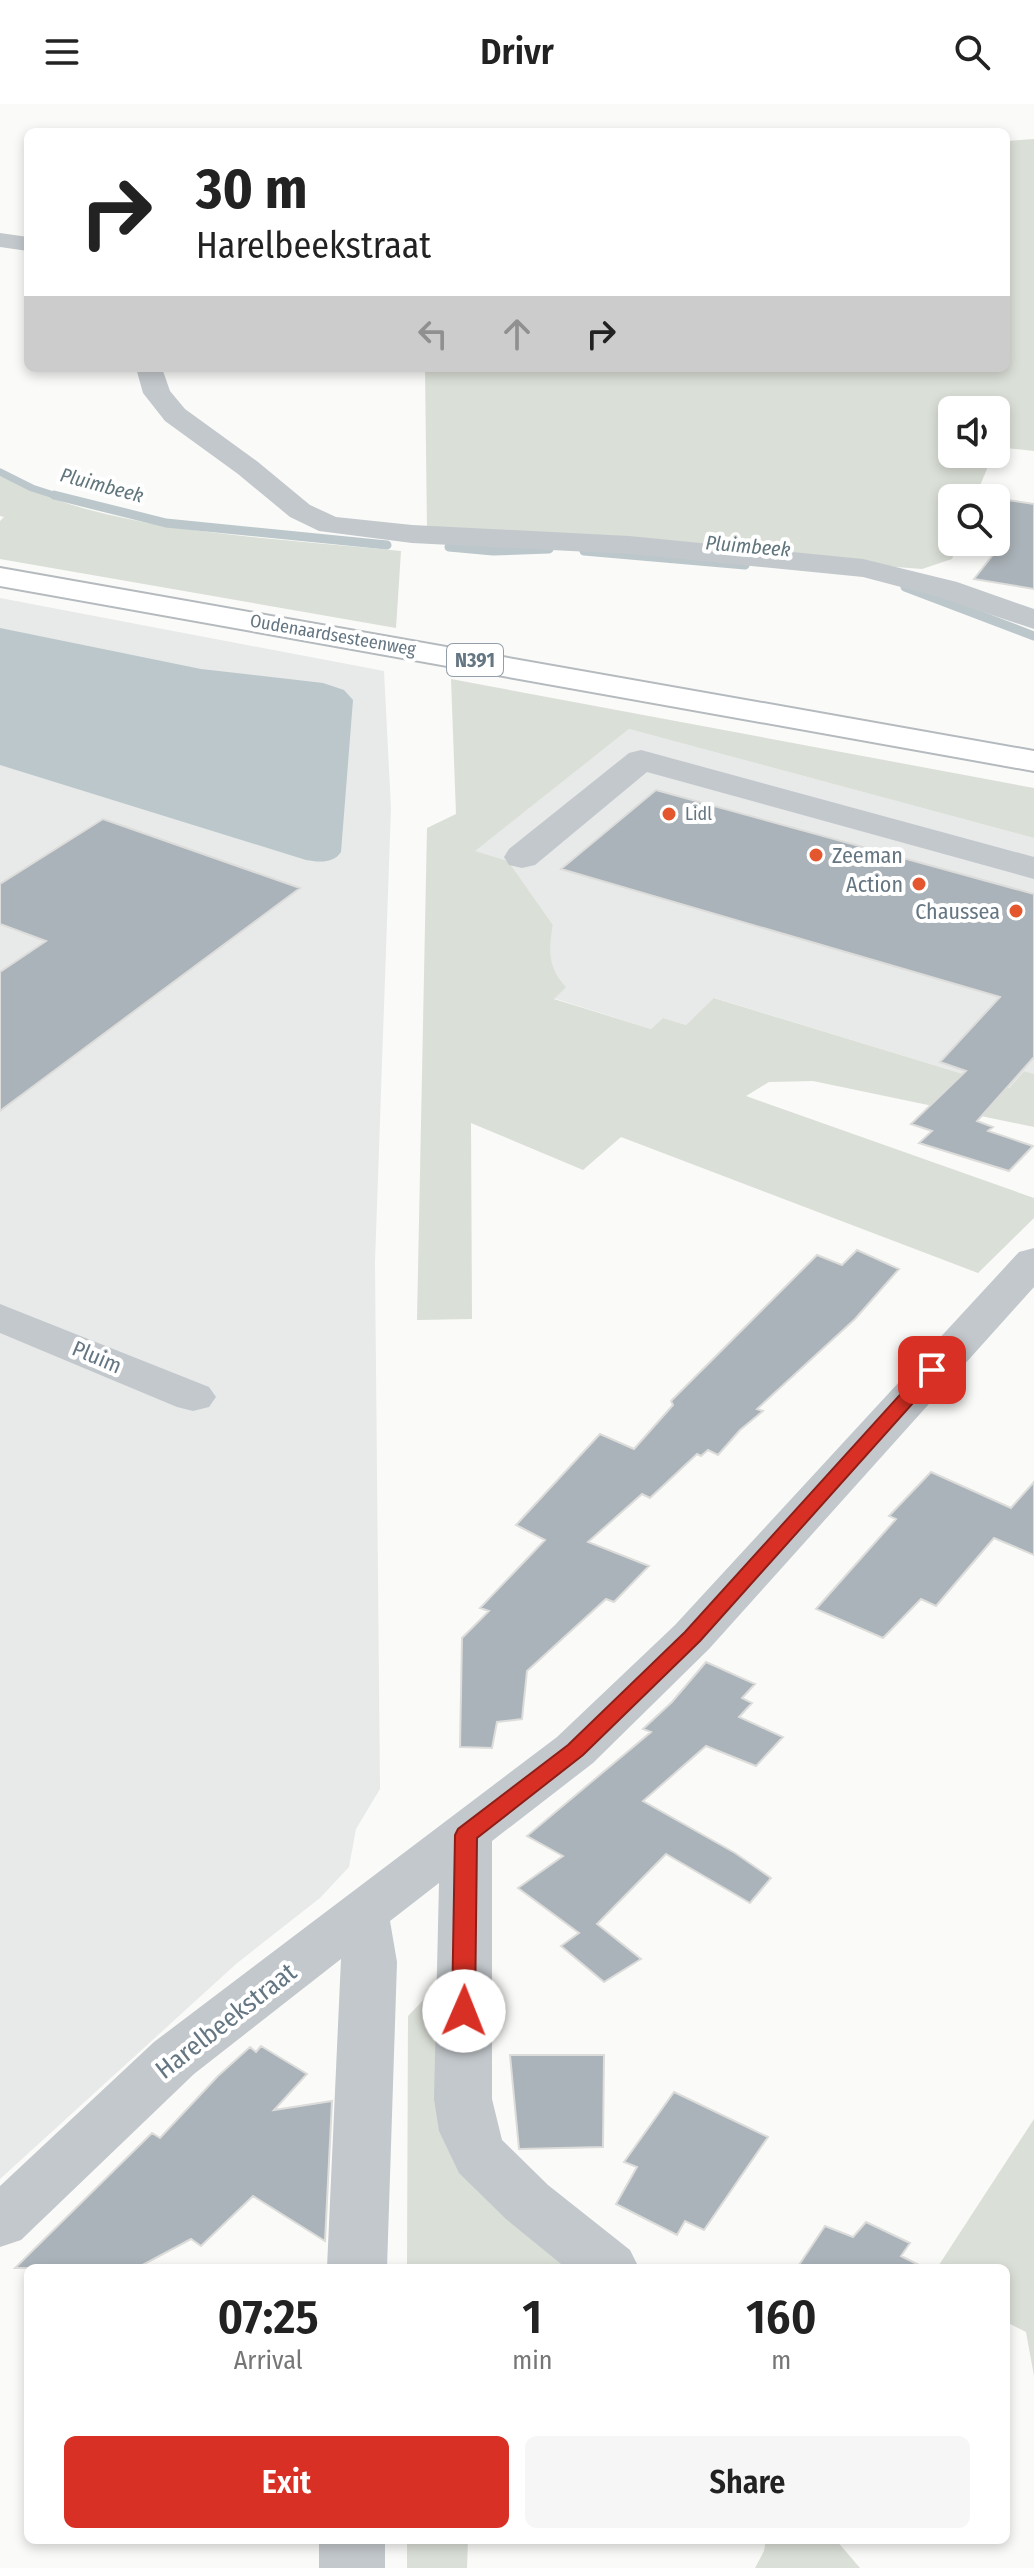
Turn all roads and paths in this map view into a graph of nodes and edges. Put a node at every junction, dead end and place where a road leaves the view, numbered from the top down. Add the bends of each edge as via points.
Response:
1 (0, 240) edge
2 (24, 243) edge
3 (150, 372) edge
4 (0, 577) edge
5 (1034, 620) edge
6 (949, 744) junction
7 (1034, 752) edge
8 (1034, 761) edge
9 (522, 857) dead end
10 (1034, 868) edge
11 (1034, 1261) edge
12 (0, 1317) edge
13 (193, 1397) dead end
14 (466, 1835) junction
15 (362, 1914) junction
16 (0, 2223) edge
17 (357, 2264) edge
18 (604, 2264) edge
19 (352, 2544) edge
20 (352, 2568) edge

1 - 2 street
3 - 5 street via 157,393 175,415 300,511 344,529 629,545 863,568 907,577
4 - 6 main road, Oudenaardsesteenweg / N391
6 - 7 main road, Oudenaardsesteenweg / N391
6 - 8 main road, Oudenaardsesteenweg / N391
9 - 10 street via 641,760
11 - 14 street, Harelbeekstraat via 692,1637 575,1750
12 - 13 street, Pluim
14 - 15 street, Harelbeekstraat
14 - 18 street via 463,2099 468,2131 480,2156
15 - 16 street, Harelbeekstraat via 174,2058
15 - 17 street via 369,1962
19 - 20 street

